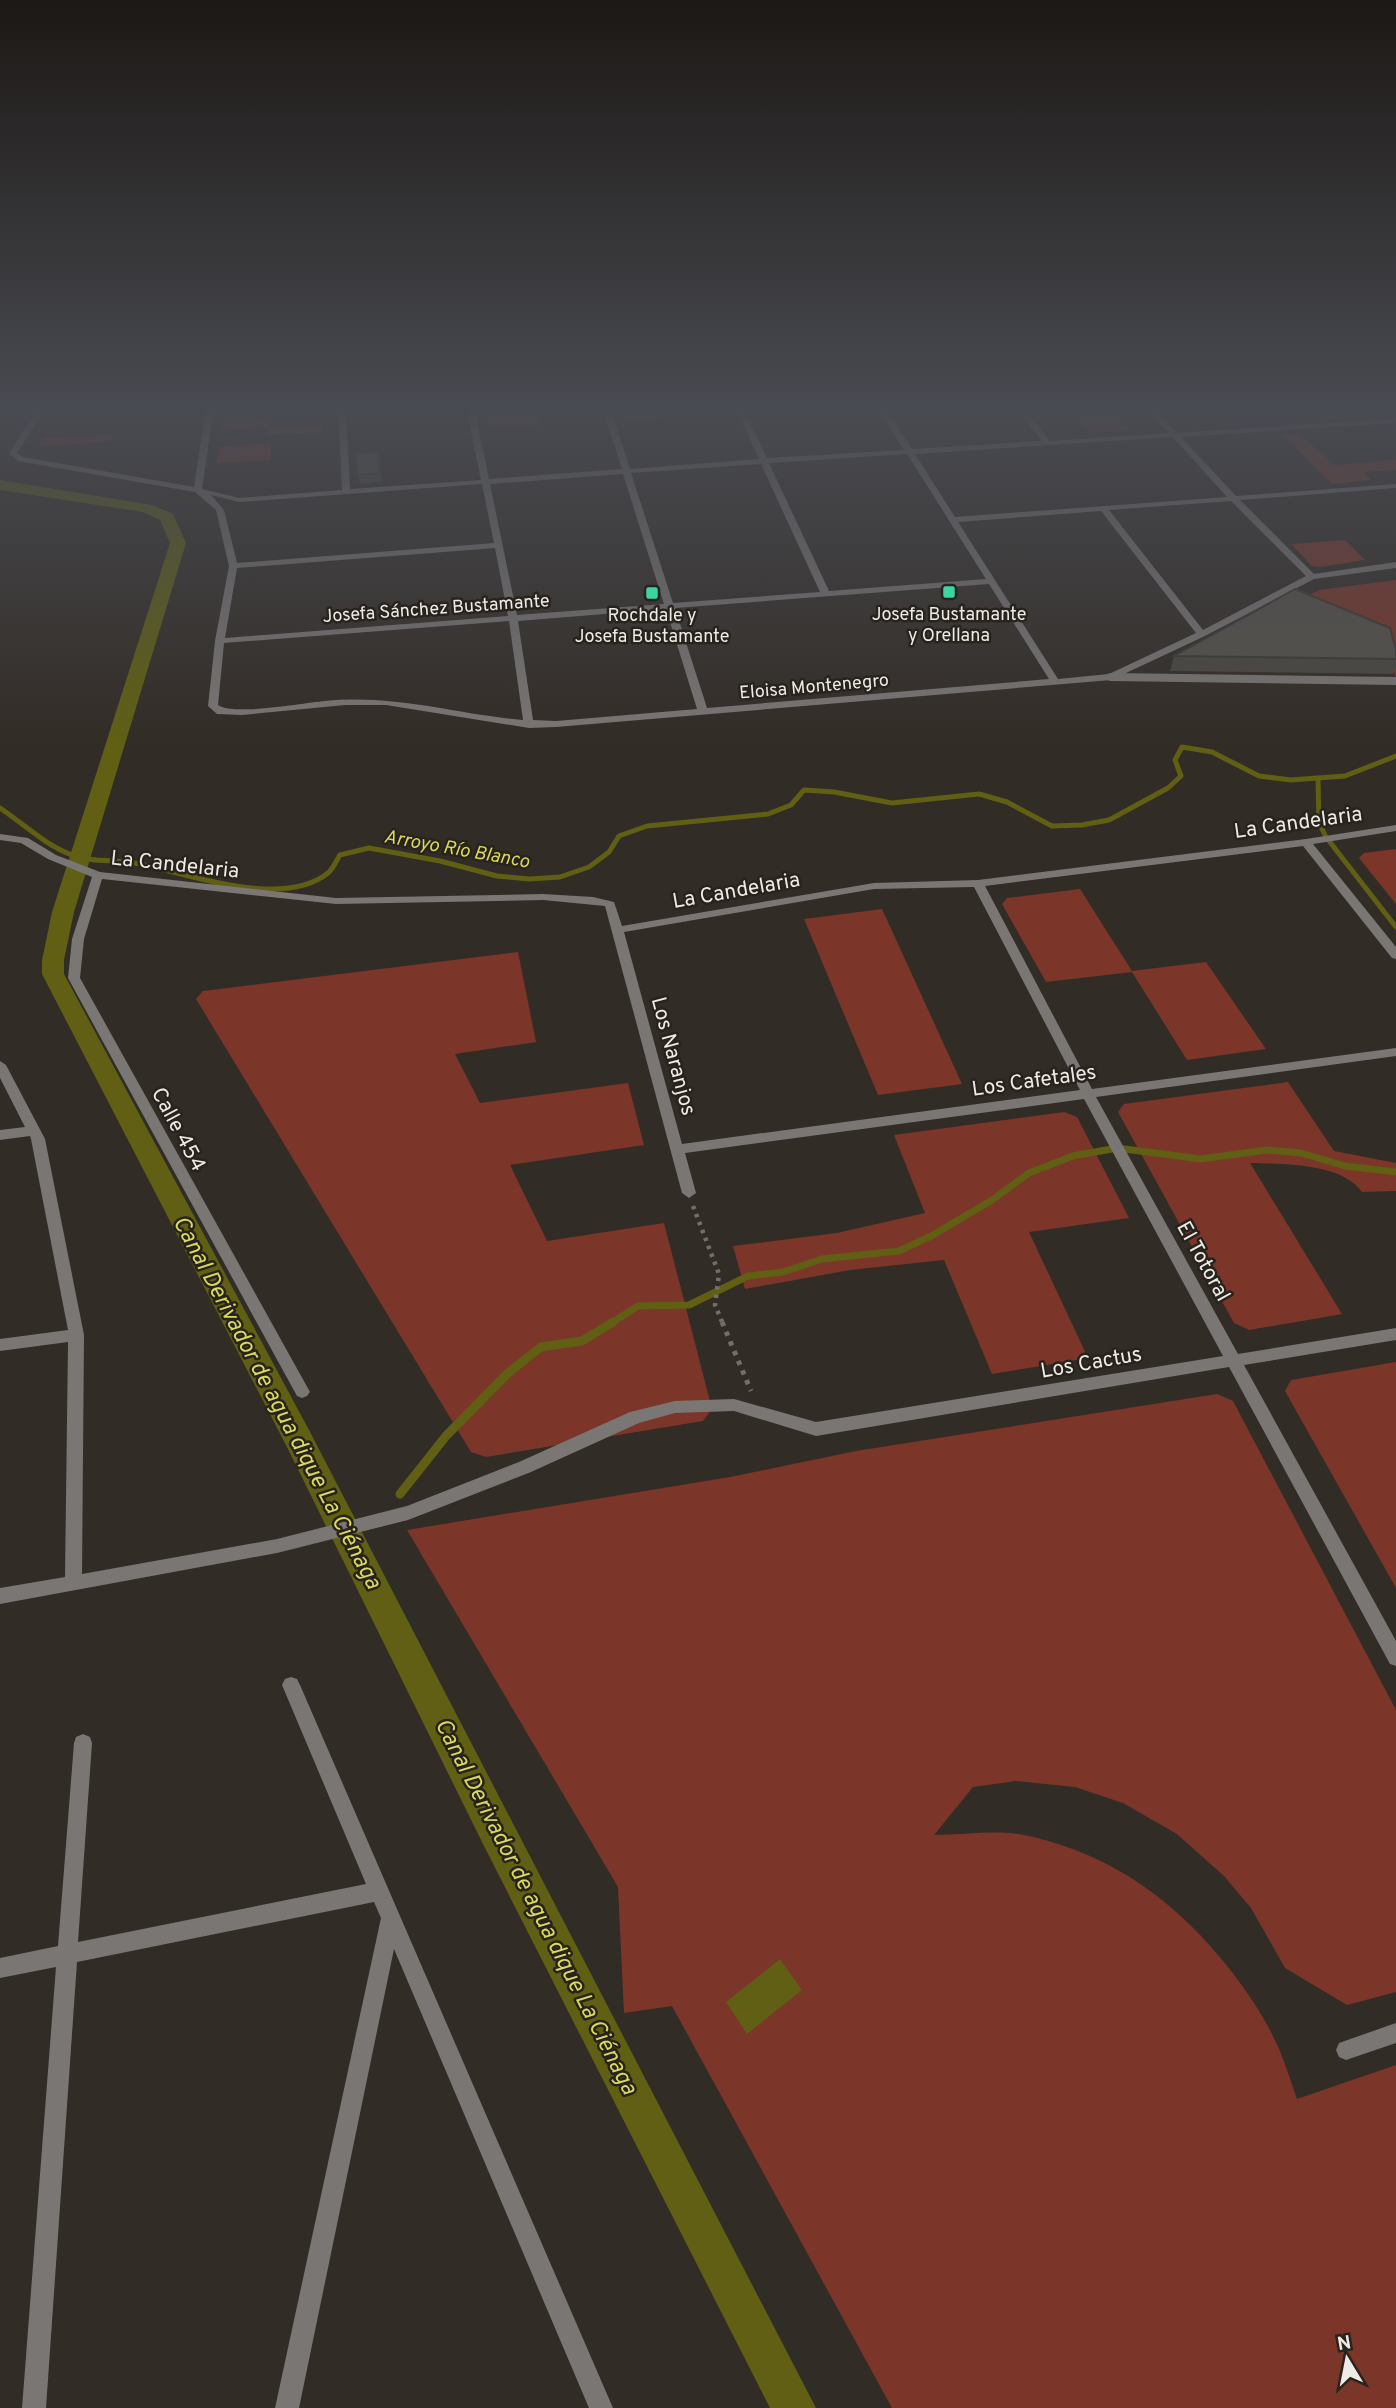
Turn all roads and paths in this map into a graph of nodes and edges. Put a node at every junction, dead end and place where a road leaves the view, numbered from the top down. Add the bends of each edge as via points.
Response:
1 (222, 519) edge
2 (493, 519) edge
3 (643, 519) edge
4 (792, 519) edge
5 (962, 519) edge
6 (1112, 519) edge
7 (1254, 519) edge
8 (953, 520) joint
9 (500, 545) junction
10 (1396, 565) edge
11 (233, 566) junction
12 (1312, 577) junction
13 (990, 581) junction
14 (827, 594) junction
15 (669, 607) junction
16 (513, 617) junction
17 (1202, 634) junction
18 (220, 640) junction
19 (1111, 677) junction
20 (1055, 681) junction
21 (1396, 681) edge
22 (703, 711) junction
23 (529, 725) junction
24 (1396, 828) edge
25 (3, 837) edge
26 (1306, 842) junction
27 (0, 852) edge
28 (98, 875) junction
29 (978, 883) junction
30 (617, 930) junction
31 (1396, 955) edge
32 (1396, 1052) edge
33 (0, 1065) edge
34 (1088, 1094) junction
35 (34, 1131) junction
36 (0, 1135) edge
37 (678, 1149) junction
38 (689, 1193) joint
39 (1396, 1334) edge
40 (76, 1335) junction
41 (0, 1345) edge
42 (1234, 1359) junction
43 (302, 1392) dead end
44 (758, 1412) junction
45 (74, 1584) junction
46 (0, 1596) edge
47 (1396, 1658) edge
48 (291, 1685) dead end
49 (83, 1743) dead end
50 (380, 1891) junction
51 (391, 1917) junction
52 (67, 1955) junction
53 (0, 1968) edge
54 (1396, 2033) edge
55 (1346, 2050) dead end
56 (34, 2408) edge
57 (287, 2408) edge
58 (601, 2408) edge

1 - 11 street
2 - 9 street
3 - 15 street
4 - 14 street
5 - 8 street
6 - 17 street
7 - 12 street
8 - 13 street
9 - 11 street
9 - 16 street
10 - 12 street, Eloisa Montenegro
11 - 18 street
12 - 17 street, Eloisa Montenegro
13 - 14 street, Josefa Sánchez Bustamante
13 - 20 street
14 - 15 street, Josefa Sánchez Bustamante
15 - 16 street, Josefa Sánchez Bustamante
15 - 22 street
16 - 18 street, Josefa Sánchez Bustamante
16 - 23 street
17 - 19 street, Eloisa Montenegro
18 - 23 street, Eloisa Montenegro via 213,706 221,712 388,702
19 - 20 street, Eloisa Montenegro
19 - 21 lane
20 - 22 street, Eloisa Montenegro
22 - 23 street, Eloisa Montenegro
24 - 26 street, La Candelaria
25 - 27 street
25 - 28 street via 24,840
26 - 29 street, La Candelaria
26 - 31 street
28 - 30 street, La Candelaria via 336,901 593,900 610,904
28 - 43 street, Calle 454 via 76,943 74,978
29 - 30 street, La Candelaria via 902,883
29 - 34 street, El Totoral
30 - 37 street, Los Naranjos
32 - 34 street, Los Cafetales
33 - 35 street
34 - 37 street, Los Cafetales
34 - 42 street, El Totoral
35 - 36 street
35 - 40 street
37 - 38 street, Los Naranjos
38 - 44 path via 719,1274 715,1305
39 - 42 street, Los Cactus
40 - 41 street
40 - 45 street
42 - 44 street, Los Cactus via 816,1429
42 - 47 street, El Totoral
44 - 45 street via 734,1405 675,1407 636,1417 408,1513 277,1546
45 - 46 street
48 - 50 street
49 - 52 street
50 - 51 street
50 - 52 street
51 - 57 street
51 - 58 street
52 - 53 street
52 - 56 street
54 - 55 street

